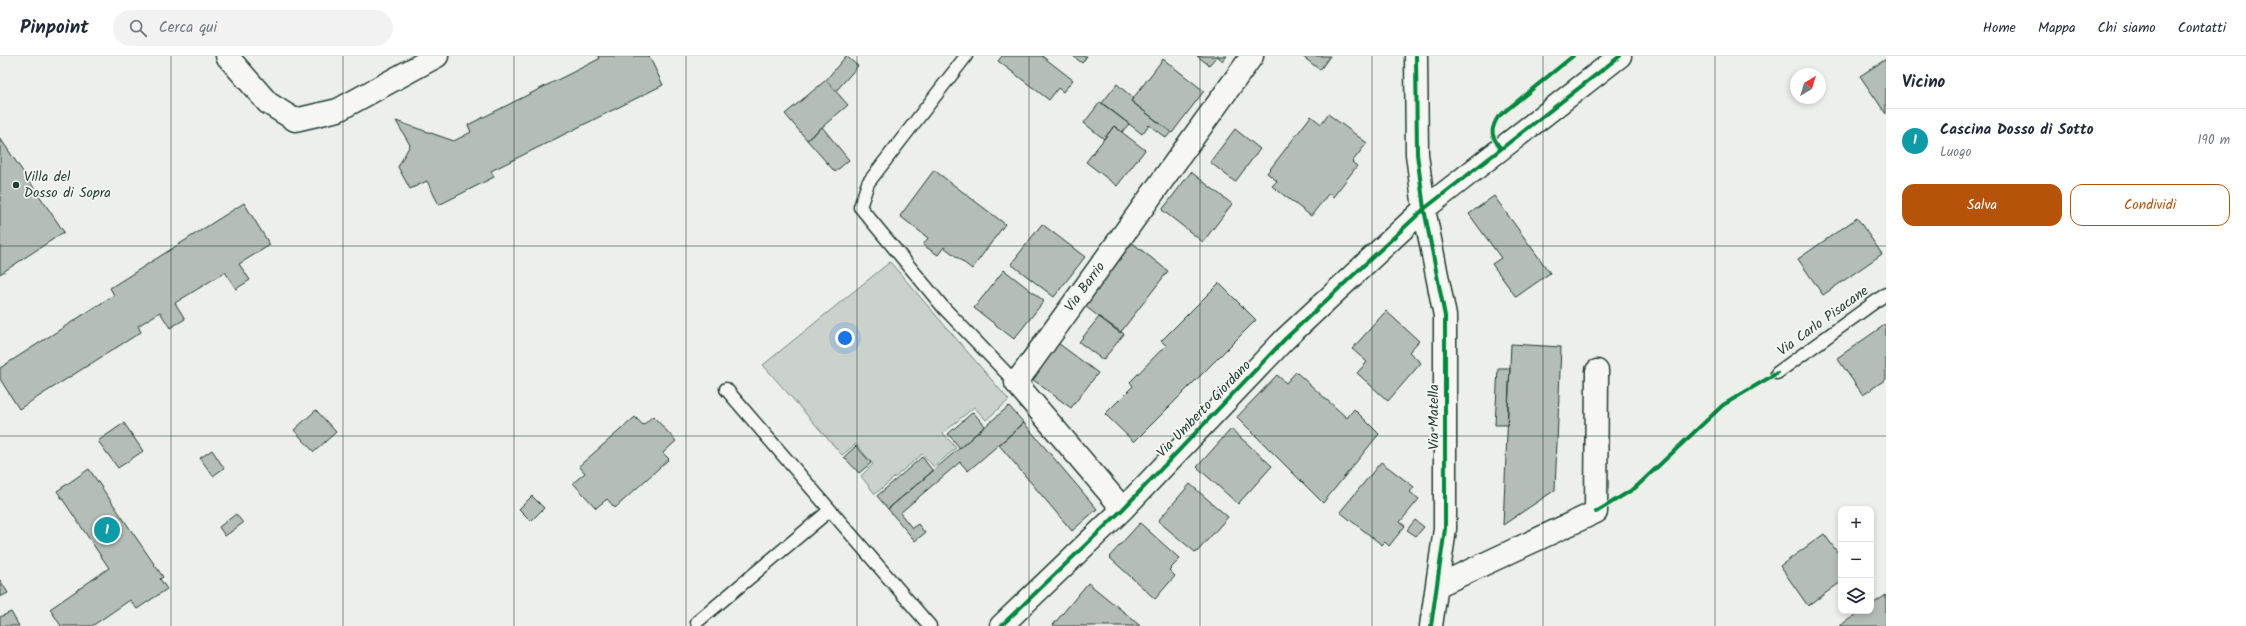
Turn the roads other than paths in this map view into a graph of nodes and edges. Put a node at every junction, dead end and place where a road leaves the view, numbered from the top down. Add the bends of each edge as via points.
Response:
1 (227, 56) edge
2 (437, 56) edge
3 (966, 56) edge
4 (1252, 56) edge
5 (1416, 56) edge
6 (1620, 56) edge
7 (1424, 209) junction
8 (1886, 294) edge
9 (1597, 372) dead end
10 (1777, 373) dead end
11 (1016, 383) junction
12 (726, 389) dead end
13 (1123, 509) junction
14 (830, 510) junction
15 (1437, 586) junction
16 (697, 622) dead end
17 (930, 626) edge
18 (1001, 626) edge
19 (1431, 626) edge

1 - 2 street via 268,103 296,120 338,110
3 - 11 lane via 868,183 860,207 943,307
4 - 11 street, Via Barrio
5 - 7 street, Via Matella via 1417,154
6 - 7 street, Via Umberto Giordano
7 - 13 street, Via Umberto Giordano via 1285,339
7 - 15 street, Via Matella via 1445,316 1445,529
8 - 10 lane, Via Carlo Pisacane
9 - 15 street via 1596,512
11 - 13 street
12 - 14 lane
13 - 18 street, Via Umberto Giordano
14 - 16 lane
14 - 17 lane
15 - 19 street, Via Matella

